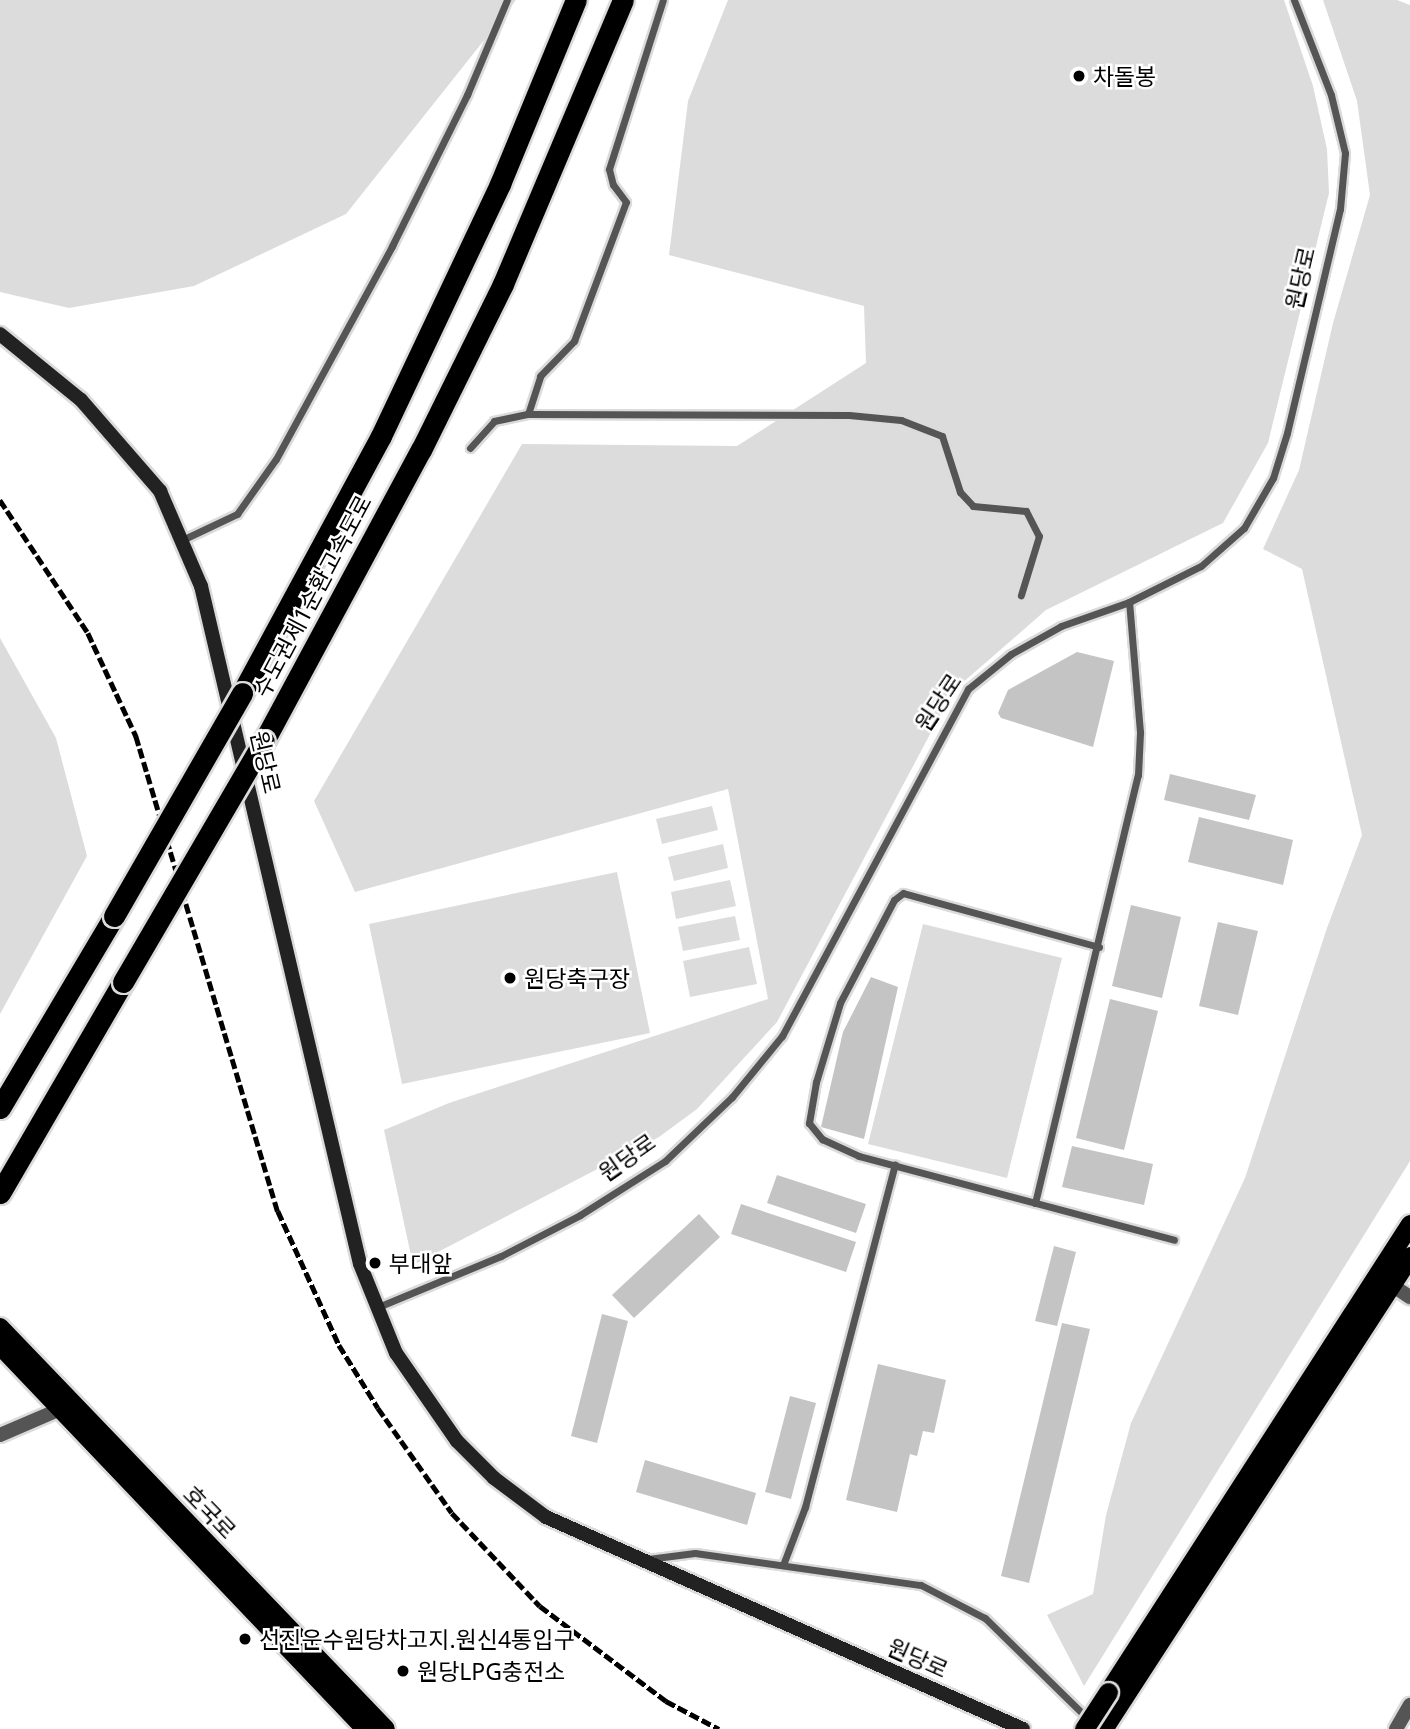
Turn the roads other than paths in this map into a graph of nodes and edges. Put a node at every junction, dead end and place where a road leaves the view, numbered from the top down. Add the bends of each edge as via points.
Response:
1 (507, 0) edge
2 (576, 0) edge
3 (623, 0) edge
4 (663, 0) edge
5 (1294, 0) edge
6 (0, 334) edge
7 (528, 414) junction
8 (470, 447) dead end
9 (181, 541) junction
10 (1021, 594) dead end
11 (1129, 602) junction
12 (1099, 947) junction
13 (1, 1105) edge
14 (895, 1166) junction
15 (0, 1193) edge
16 (1035, 1203) junction
17 (1410, 1224) edge
18 (1174, 1240) dead end
19 (1410, 1256) edge
20 (1383, 1279) junction
21 (1410, 1297) edge
22 (378, 1307) junction
23 (0, 1327) edge
24 (0, 1346) edge
25 (58, 1410) junction
26 (81, 1414) junction
27 (0, 1435) edge
28 (637, 1561) junction
29 (783, 1565) junction
30 (1116, 1695) junction
31 (1410, 1705) edge
32 (365, 1729) edge
33 (386, 1729) edge
34 (1023, 1729) edge
35 (1084, 1729) edge
36 (1101, 1729) edge
37 (1396, 1729) edge

1 - 9 lane via 467,94 392,246 276,459 237,514
2 - 13 highway, 수도권제1순환고속도로, bridge via 500,184 381,436 242,693
3 - 15 highway, 수도권제1순환고속도로, bridge via 503,284 421,450 264,741
4 - 7 lane via 610,169 613,185 626,202 574,341 540,376
5 - 11 lane, 원당로 via 1331,95 1345,153 1340,209 1287,433 1273,478 1244,528 1201,565
6 - 9 main road, 원당로 via 81,400 160,491
7 - 8 lane via 494,421
7 - 10 lane via 849,415 901,420 942,436 960,492 973,506 1026,511 1039,536
9 - 22 main road, 원당로 via 201,586 360,1264
11 - 12 lane via 1140,732 1138,775
11 - 22 lane, 원당로 via 1061,626 1011,654 968,689 782,1036 733,1097 664,1161 580,1215 501,1256
12 - 14 lane via 912,892 894,900 841,1003 809,1123 821,1139
12 - 16 lane
14 - 16 lane
14 - 29 lane via 805,1507
16 - 18 lane
17 - 20 highway
19 - 20 highway
20 - 21 street
20 - 30 highway
22 - 28 main road, 원당로 via 396,1353 457,1441 494,1478 546,1517
23 - 26 main road, 호국로
24 - 25 main road, 호국로
25 - 26 street
25 - 27 street
25 - 32 main road, 호국로
26 - 33 main road, 호국로
28 - 29 lane via 695,1553
28 - 34 main road, 원당로
29 - 36 lane via 921,1585 949,1596 985,1618
30 - 35 highway, bridge
30 - 36 highway
31 - 37 street

